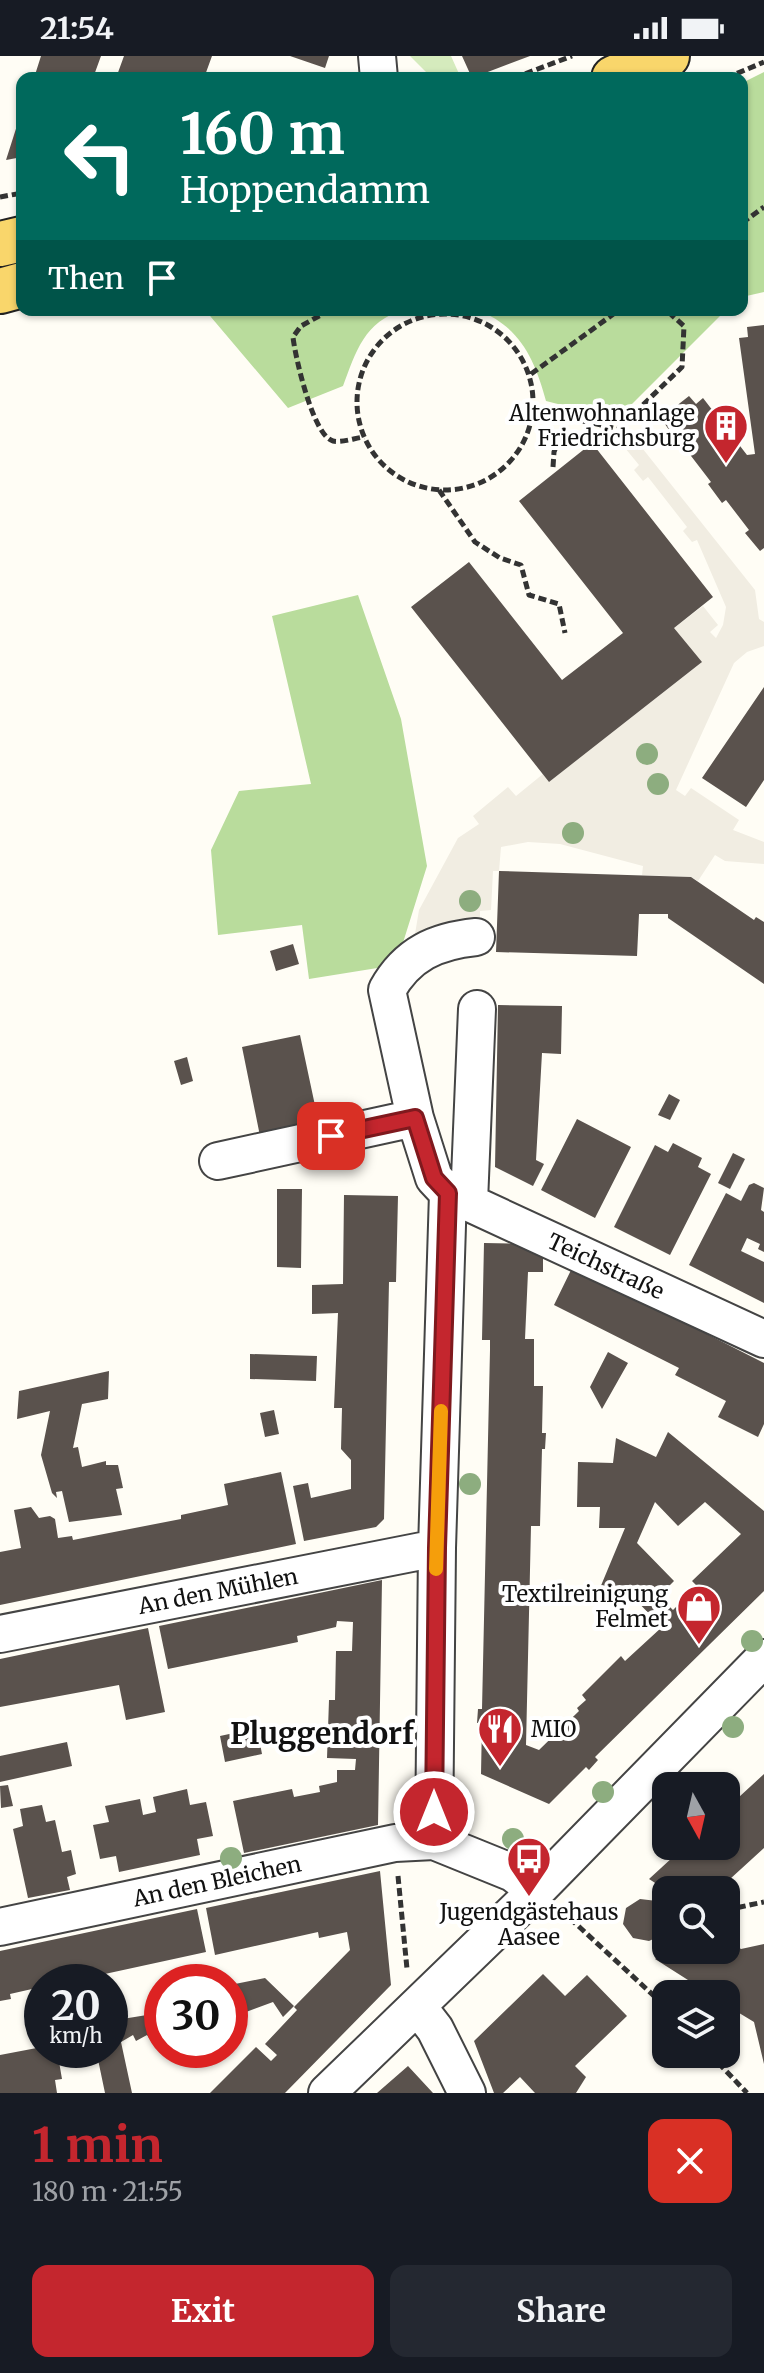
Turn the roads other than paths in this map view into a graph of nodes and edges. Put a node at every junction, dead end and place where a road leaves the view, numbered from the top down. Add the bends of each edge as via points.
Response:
1 (667, 56) edge
2 (628, 72) edge
3 (476, 937) dead end
4 (477, 1009) dead end
5 (415, 1118) junction
6 (218, 1161) dead end
7 (458, 1197) junction
8 (764, 1339) edge
9 (437, 1548) junction
10 (0, 1634) edge
11 (764, 1658) edge
12 (434, 1841) junction
13 (536, 1891) junction
14 (0, 1927) edge
15 (413, 1995) junction
16 (327, 2093) edge
17 (467, 2093) edge

1 - 2 main road
3 - 5 street via 449,940 411,958 387,990
4 - 7 street
5 - 6 street
5 - 7 street via 434,1178
7 - 8 street, Teichstraße
7 - 9 street
9 - 10 street, An den Mühlen
9 - 12 street
11 - 13 street
12 - 13 street via 513,1873
12 - 14 street, An den Bleichen via 395,1843
13 - 15 street
15 - 16 street
15 - 17 street

